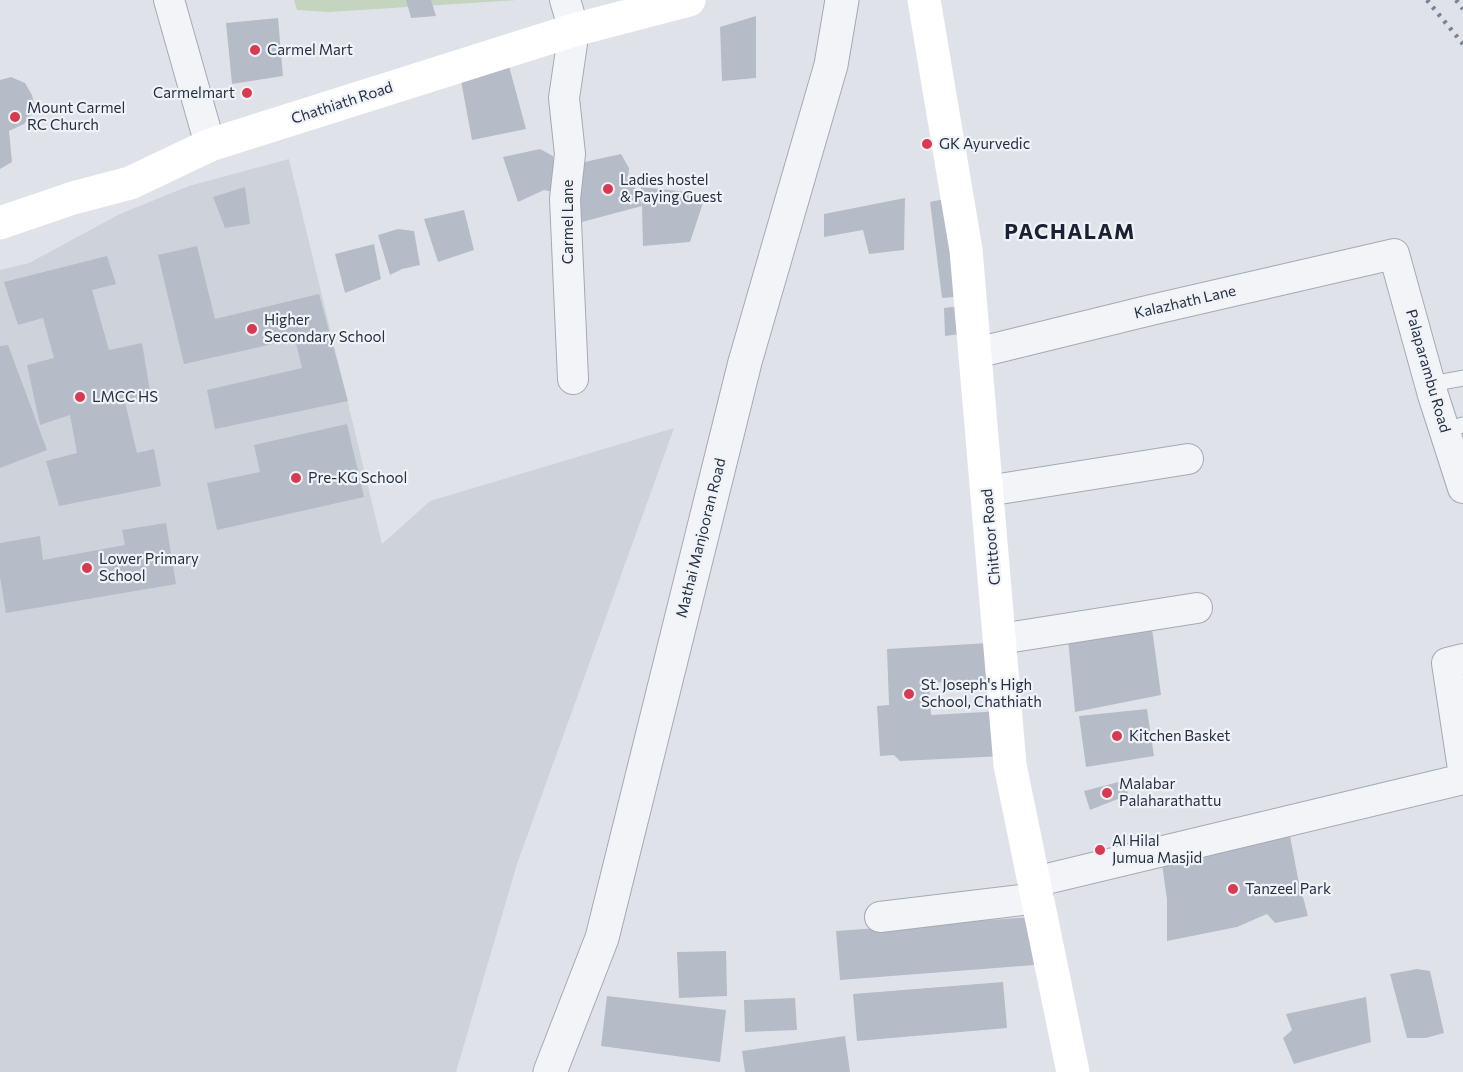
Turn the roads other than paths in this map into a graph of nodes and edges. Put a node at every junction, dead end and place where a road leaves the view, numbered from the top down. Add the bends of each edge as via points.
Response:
1 (170, 0) edge
2 (689, 0) edge
3 (842, 0) edge
4 (924, 0) edge
5 (569, 15) edge
6 (210, 145) junction
7 (0, 223) edge
8 (1394, 254) joint
9 (976, 353) junction
10 (1463, 378) edge
11 (573, 379) dead end
12 (1431, 384) junction
13 (1454, 428) edge
14 (1188, 459) dead end
15 (1463, 488) edge
16 (987, 491) junction
17 (1197, 608) dead end
18 (1000, 639) junction
19 (1463, 659) edge
20 (1463, 769) edge
21 (1463, 779) edge
22 (1036, 890) junction
23 (880, 917) dead end
24 (550, 1072) edge
25 (1073, 1072) edge

1 - 6 street
2 - 5 main road, Chathiath Road
3 - 24 street, Mathai Manjooran Road via 831,65 745,362 602,938
4 - 9 main road, Chittoor Road via 964,240
5 - 6 main road, Chathiath Road
5 - 11 street, Carmel Lane via 564,98 570,154 565,199
6 - 7 main road, Chathiath Road via 130,183
8 - 9 street, Kalazhath Lane
8 - 12 street, Palaparambu Road
9 - 16 main road, Chittoor Road
10 - 12 lane
12 - 13 street, Palaparambu Road
13 - 15 street, Palaparambu Road
14 - 16 street
16 - 18 main road, Chittoor Road
17 - 18 street
18 - 22 main road, Chittoor Road via 1010,765
19 - 20 street via 1447,663
21 - 22 street
22 - 23 street
22 - 25 main road, Chittoor Road

